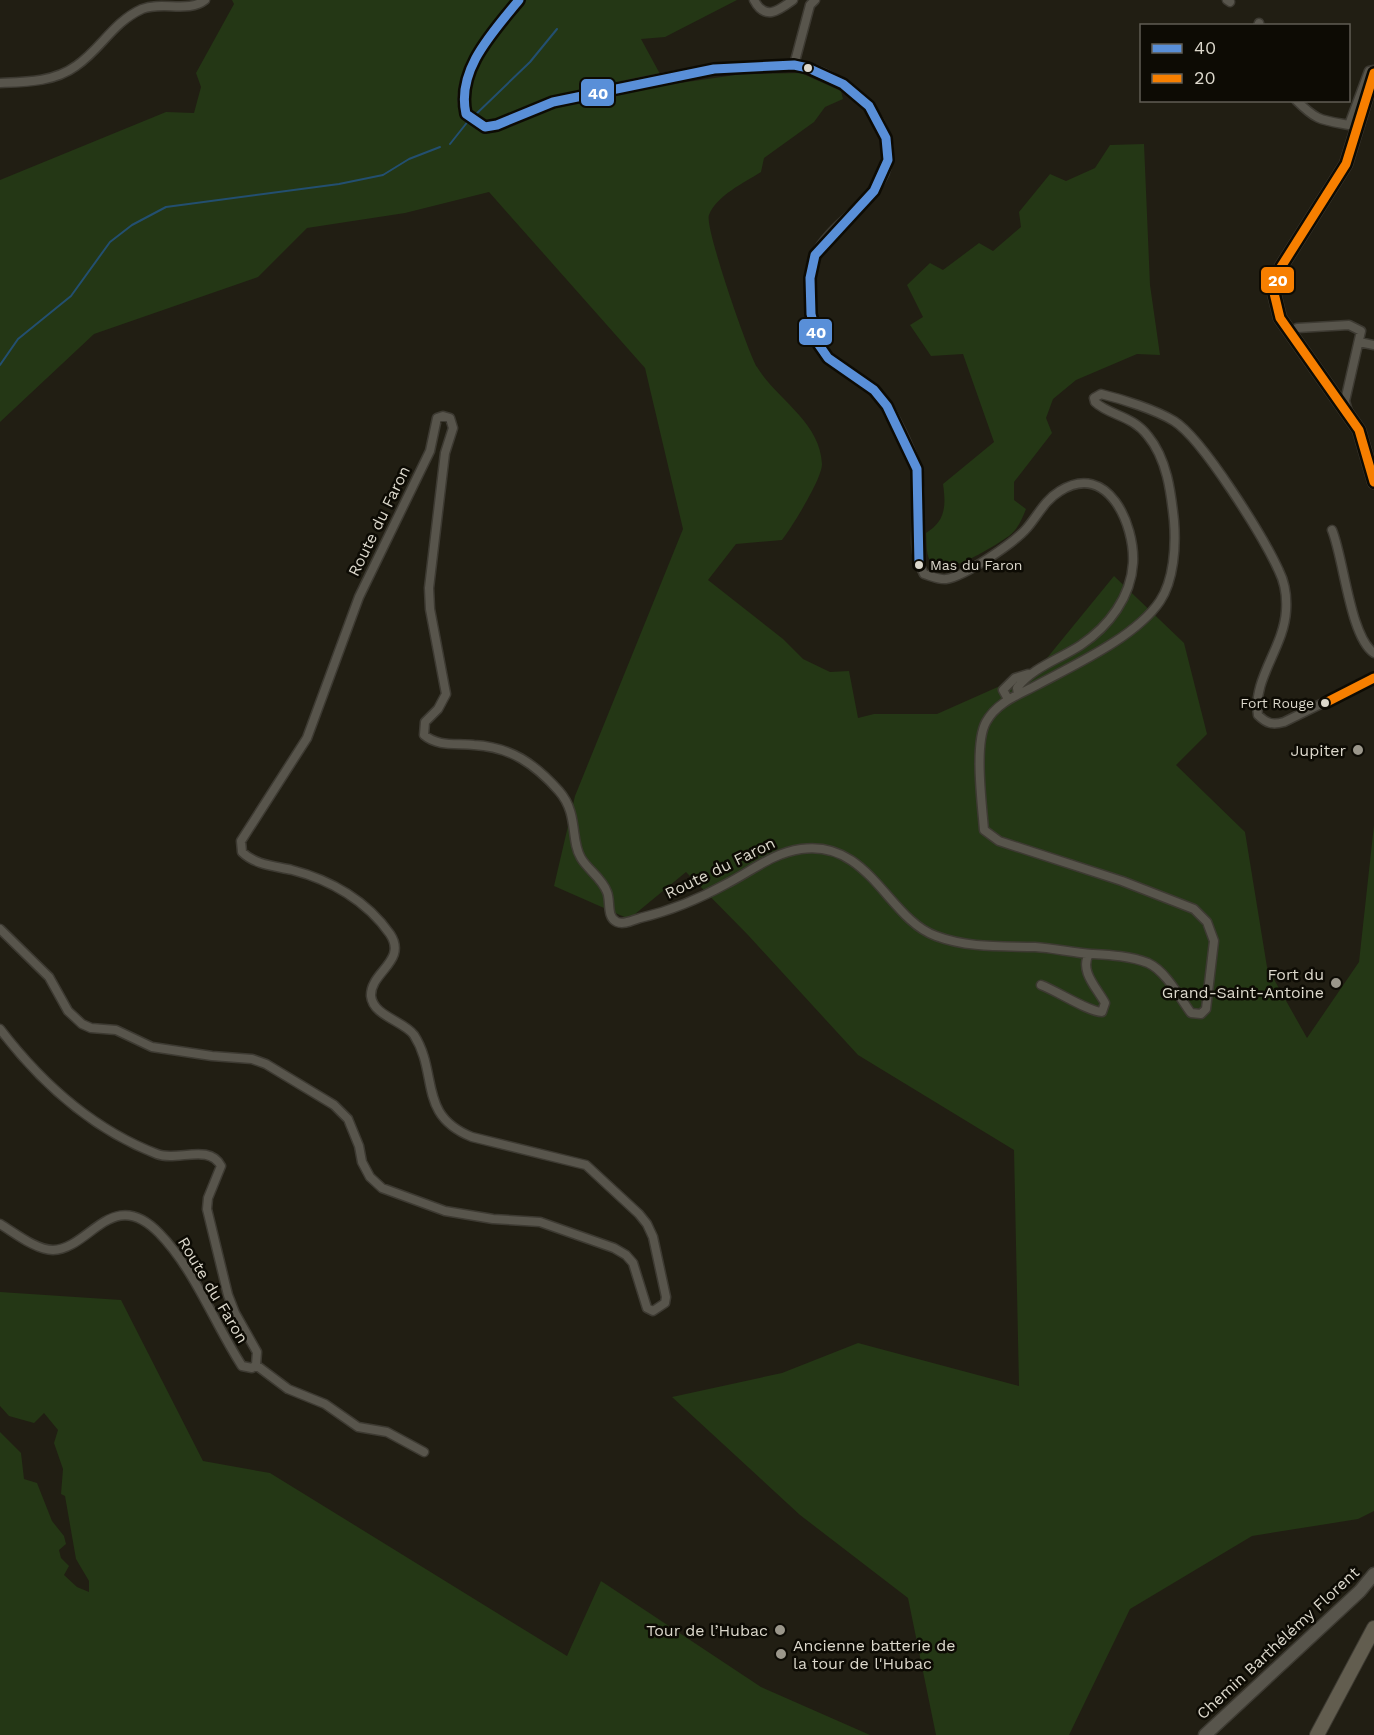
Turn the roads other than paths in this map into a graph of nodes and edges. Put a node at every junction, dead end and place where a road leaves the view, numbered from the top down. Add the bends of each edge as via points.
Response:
1 (205, 0) edge
2 (519, 0) edge
3 (754, 0) edge
4 (793, 0) edge
5 (811, 2) edge
6 (794, 65) junction
7 (1374, 72) edge
8 (0, 83) edge
9 (1298, 102) edge
10 (1290, 332) junction
11 (1359, 342) junction
12 (1374, 345) edge
13 (1345, 411) junction
14 (1374, 482) edge
15 (1332, 530) dead end
16 (1374, 653) edge
17 (1032, 674) junction
18 (1374, 678) edge
19 (1018, 694) junction
20 (1008, 699) junction
21 (0, 928) edge
22 (1089, 954) junction
23 (1041, 985) dead end
24 (0, 1029) edge
25 (0, 1224) edge
26 (256, 1365) junction
27 (424, 1452) dead end
28 (1374, 1574) edge
29 (1374, 1628) edge
30 (1205, 1735) edge
31 (1317, 1735) edge

1 - 8 street via 195,6 168,4 142,10 119,23 76,66 34,82
2 - 6 street via 486,42 463,94 464,111 485,127 554,102 654,80 714,69
3 - 4 street via 759,9 775,13
5 - 6 street
6 - 17 street via 847,87 868,105 886,138 888,160 880,181 815,255 810,278 811,314 819,345 828,358 874,390 887,406 917,469 917,558 924,573 944,579 960,574 1011,542 1026,530 1050,498 1072,485 1099,488 1111,495 1123,513 1133,558 1122,603 1082,645
7 - 9 street via 1369,71 1349,125 1318,119
7 - 10 main road via 1346,164 1278,276 1276,309
10 - 11 street via 1297,328 1355,325 1361,331
10 - 13 main road
11 - 12 street
11 - 13 street
13 - 14 main road via 1359,430
15 - 16 street via 1357,625 1367,649
17 - 19 street via 1017,688
17 - 20 street via 1006,684 1003,690
18 - 19 street via 1275,725 1258,716 1257,695 1285,622 1286,597 1279,570 1221,474 1189,434 1167,418 1101,394 1094,398 1095,402 1142,428 1162,461 1175,529 1170,575 1160,602 1120,638
19 - 20 street
20 - 22 street, Route du Faron via 992,714 983,730 984,830 999,841 1194,909 1207,922 1214,941 1206,1009 1200,1014 1191,1013 1149,964
21 - 22 street, Route du Faron via 49,977 68,1011 82,1024 116,1030 152,1047 266,1064 334,1105 348,1119 369,1177 382,1188 445,1211 540,1222 614,1248 633,1263 648,1308 653,1311 665,1303 660,1266 647,1224 586,1165 472,1137 455,1130 437,1110 423,1056 412,1033 387,1016 371,994 393,958 394,948 391,936 375,916 338,886 302,872 251,861 242,852 241,841 307,738 359,597 430,451 437,418 443,416 450,418 453,428 445,453 429,609 446,694 425,722 424,735 431,741 516,754 543,775 561,793 574,818 580,857 607,892 610,917 616,922 660,913 723,886 786,851 813,849 851,860 877,881 922,929 936,936 988,948 1036,947
22 - 23 street via 1087,974 1105,1003 1102,1012 1093,1012
24 - 26 street, Route du Faron via 46,1082 91,1120 162,1156 198,1154 217,1159 221,1166 207,1209 228,1296 257,1352
25 - 26 street, Route du Faron via 44,1250 56,1250 105,1219 128,1217 148,1224 159,1233 190,1277 242,1366
26 - 27 street via 288,1389 325,1404 358,1427 387,1432
28 - 30 main road, Chemin Barthélémy Florent
29 - 31 main road

